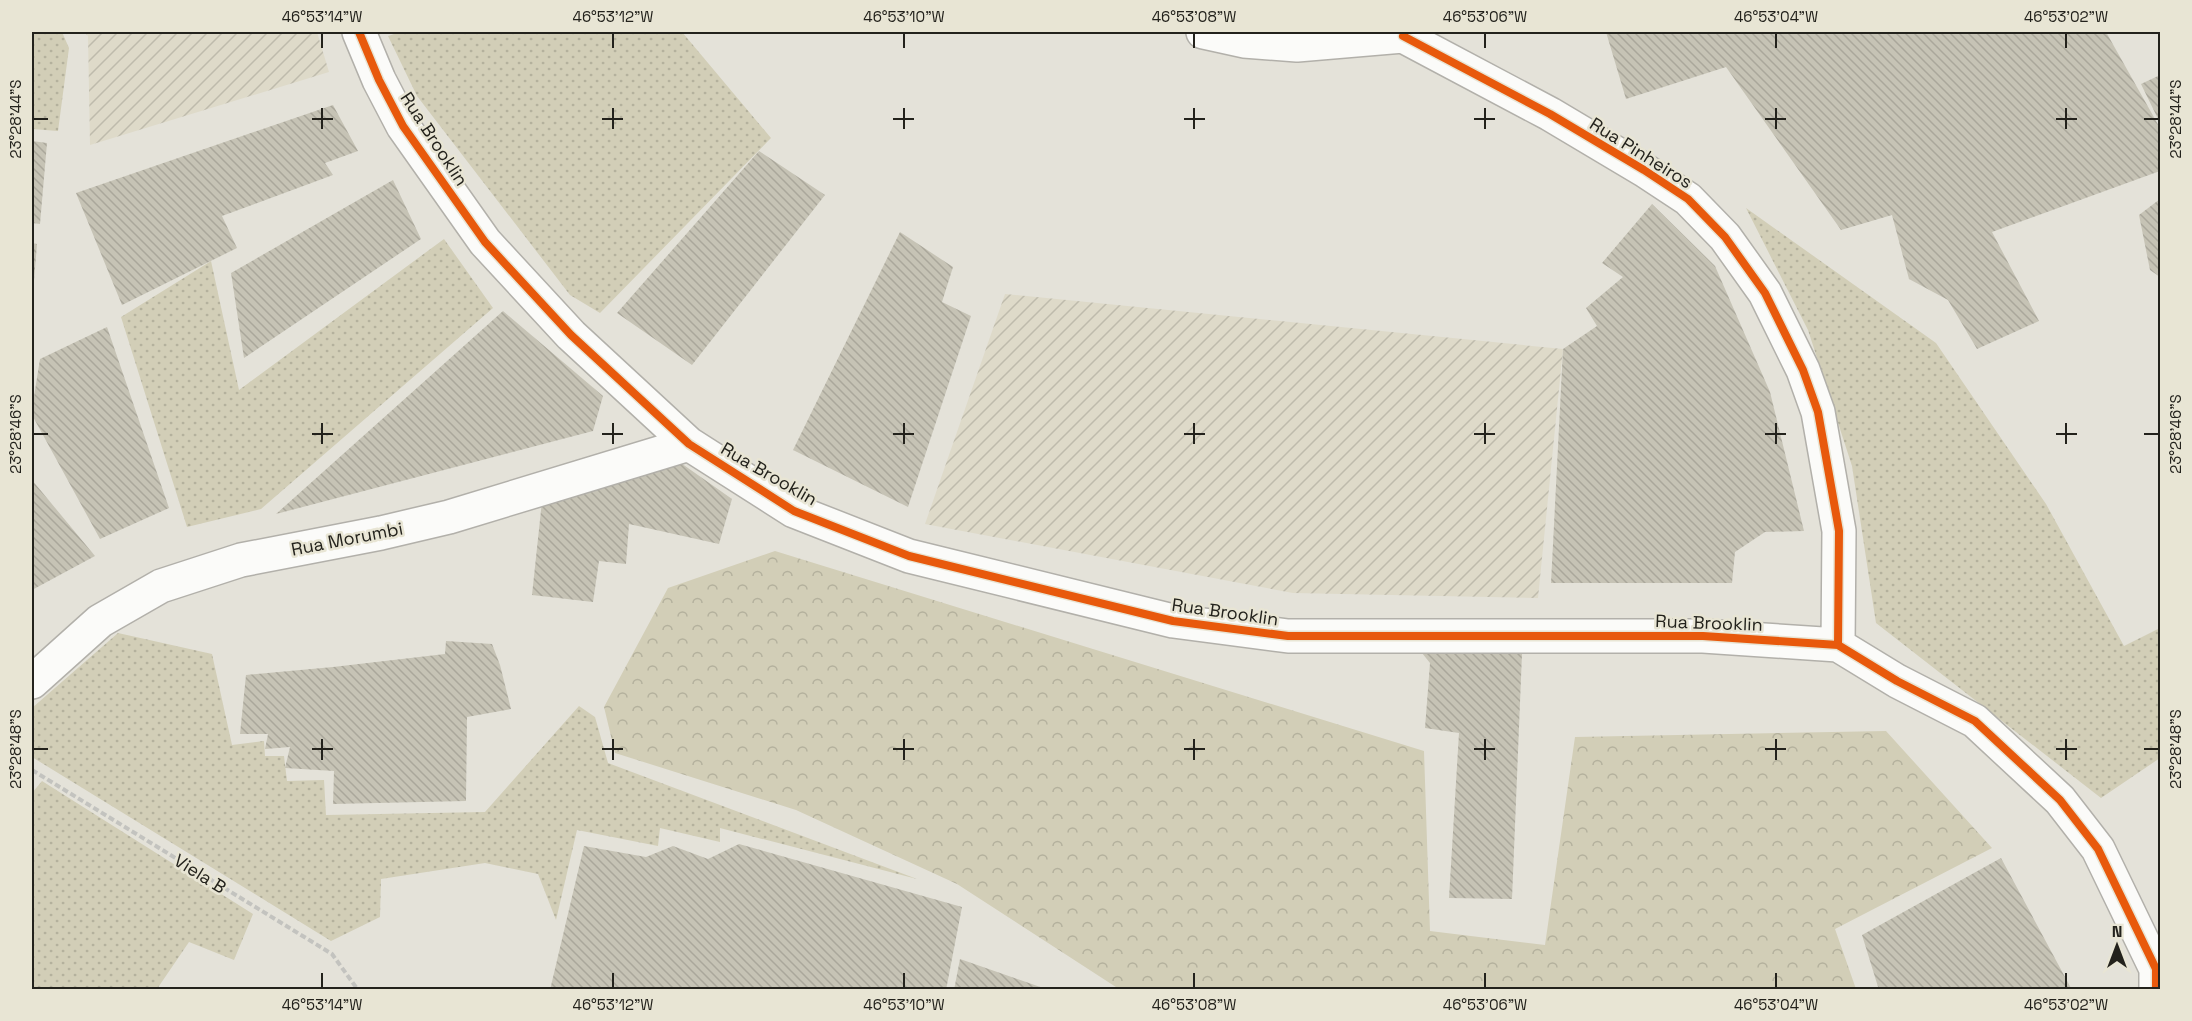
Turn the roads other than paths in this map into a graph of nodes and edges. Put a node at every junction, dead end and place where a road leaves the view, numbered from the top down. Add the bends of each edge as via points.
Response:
1 (359, 32) edge
2 (1203, 32) edge
3 (1410, 34) edge
4 (688, 444) junction
5 (1838, 645) junction
6 (32, 682) edge
7 (2156, 990) edge

1 - 4 street, Rua Brooklin via 403,126 486,243 571,335
2 - 3 street via 1244,41 1297,45
3 - 5 street, Rua Pinheiros via 1688,199 1725,237 1765,293 1803,370 1818,412 1839,531
4 - 5 street, Rua Brooklin via 794,511 909,556 1173,621 1288,636 1703,636
4 - 6 street, Rua Morumbi via 449,517 241,560 161,586 100,621
5 - 7 street, Rua Brooklin via 1975,721 2060,800 2098,849 2156,969

